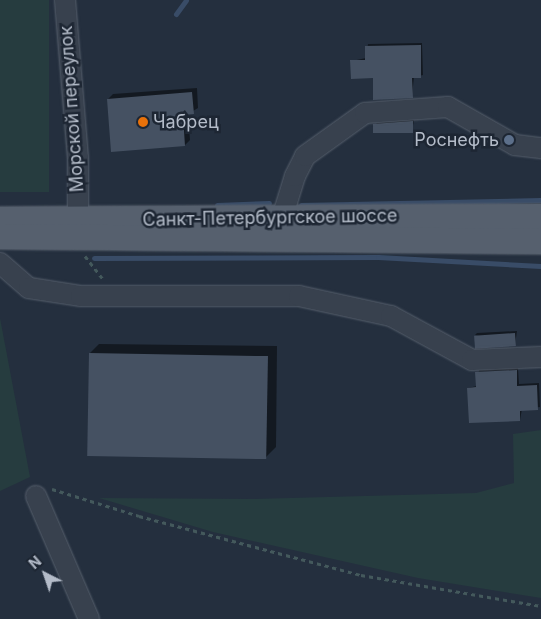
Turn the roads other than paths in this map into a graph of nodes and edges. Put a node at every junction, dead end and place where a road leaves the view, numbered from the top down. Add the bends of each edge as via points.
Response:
1 (65, 0) edge
2 (541, 148) edge
3 (541, 216) edge
4 (78, 218) junction
5 (282, 218) junction
6 (0, 219) edge
7 (0, 236) edge
8 (541, 241) edge
9 (0, 263) edge
10 (541, 358) edge
11 (36, 496) road end
12 (89, 619) edge

1 - 4 street, Морской переулок via 78,158
2 - 5 street via 515,145 448,107 365,113 305,156
3 - 5 main road, Санкт-Петербургское шоссе
4 - 5 main road, Санкт-Петербургское шоссе
4 - 6 main road, Санкт-Петербургское шоссе
7 - 8 main road, Санкт-Петербургское шоссе
9 - 10 street via 29,288 81,296 299,296 391,316 472,360
11 - 12 street

